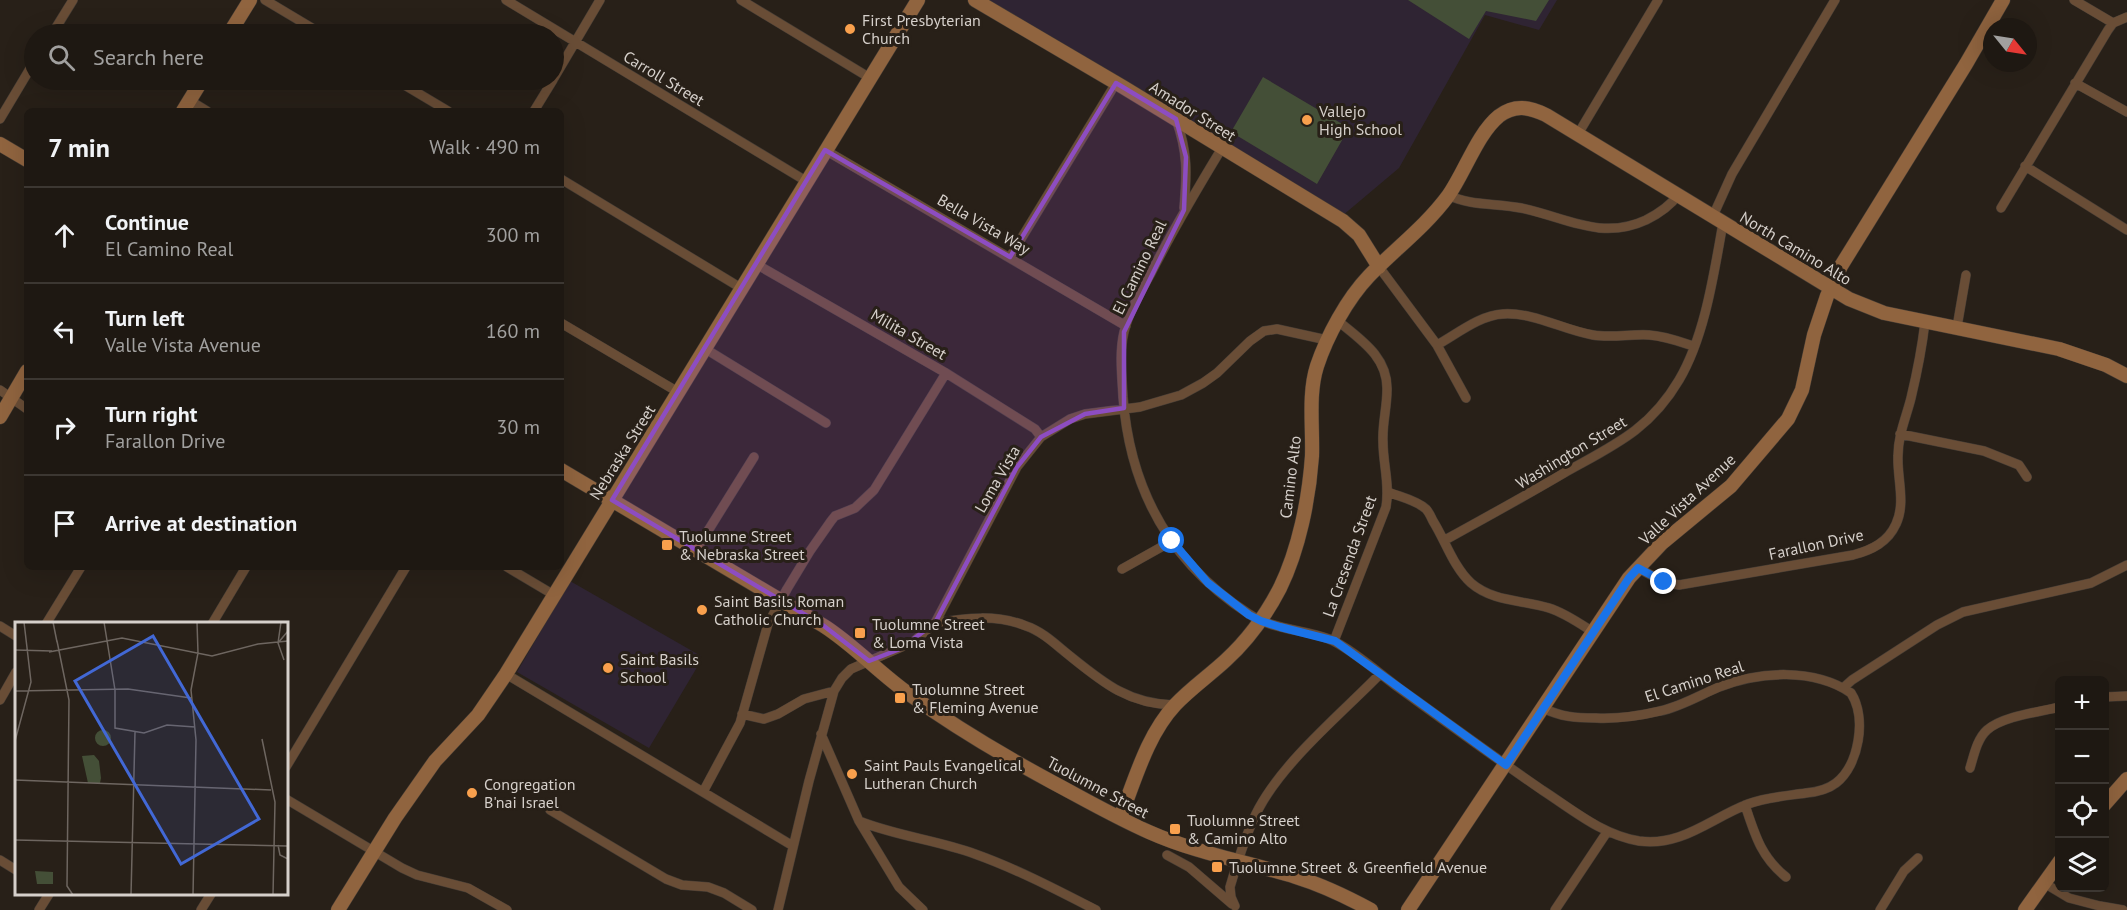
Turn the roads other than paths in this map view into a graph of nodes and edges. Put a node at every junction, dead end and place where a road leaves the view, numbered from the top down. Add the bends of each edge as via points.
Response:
1 (73, 0) edge
2 (250, 0) edge
3 (264, 0) edge
4 (506, 0) edge
5 (600, 0) edge
6 (741, 0) edge
7 (918, 0) edge
8 (975, 0) edge
9 (1658, 0) edge
10 (1835, 0) edge
11 (2003, 0) edge
12 (2074, 0) edge
13 (2127, 17) edge
14 (58, 24) edge
15 (235, 24) edge
16 (305, 24) edge
17 (545, 24) edge
18 (2113, 24) junction
19 (564, 35) edge
20 (575, 42) junction
21 (564, 60) edge
22 (870, 78) junction
23 (24, 79) edge
24 (1116, 83) junction
25 (2075, 83) junction
26 (196, 90) edge
27 (413, 90) edge
28 (546, 90) edge
29 (186, 106) edge
30 (443, 108) edge
31 (536, 108) edge
32 (2127, 112) edge
33 (0, 119) edge
34 (1176, 119) junction
35 (1578, 134) junction
36 (1482, 138) joint
37 (0, 144) edge
38 (1222, 148) junction
39 (825, 150) junction
40 (24, 158) edge
41 (2025, 166) junction
42 (564, 181) edge
43 (807, 181) junction
44 (1448, 195) junction
45 (1678, 195) junction
46 (2001, 208) dead end
47 (1184, 210) junction
48 (1718, 219) junction
49 (2127, 230) edge
50 (1010, 257) junction
51 (756, 264) junction
52 (1379, 267) junction
53 (1966, 275) dead end
54 (741, 288) junction
55 (1830, 288) junction
56 (1338, 321) junction
57 (1925, 322) junction
58 (564, 325) edge
59 (1126, 326) junction
60 (1957, 327) junction
61 (1327, 340) junction
62 (1437, 345) junction
63 (1693, 346) junction
64 (704, 348) junction
65 (946, 373) junction
66 (24, 374) edge
67 (2127, 376) edge
68 (678, 392) junction
69 (6, 394) edge
70 (1466, 398) dead end
71 (24, 407) edge
72 (1124, 408) junction
73 (0, 417) edge
74 (826, 423) dead end
75 (1900, 434) junction
76 (1041, 437) junction
77 (754, 457) dead end
78 (564, 472) edge
79 (2027, 477) dead end
80 (1388, 492) junction
81 (612, 500) junction
82 (1445, 540) junction
83 (1172, 541) junction
84 (696, 549) junction
85 (2127, 565) edge
86 (1638, 568) junction
87 (79, 570) edge
88 (244, 570) edge
89 (404, 570) edge
90 (512, 570) edge
91 (1122, 570) dead end
92 (554, 595) junction
93 (781, 599) junction
94 (1261, 621) junction
95 (47, 622) edge
96 (213, 622) edge
97 (935, 623) junction
98 (0, 626) edge
99 (1593, 632) junction
100 (15, 635) edge
101 (1335, 641) junction
102 (869, 662) junction
103 (15, 674) edge
104 (506, 674) junction
105 (1380, 675) junction
106 (1843, 688) junction
107 (834, 691) junction
108 (2127, 696) edge
109 (2109, 697) edge
110 (0, 700) edge
111 (1174, 705) junction
112 (1543, 708) junction
113 (2055, 708) edge
114 (742, 714) junction
115 (821, 734) junction
116 (288, 764) edge
117 (1506, 765) junction
118 (1970, 768) dead end
119 (2124, 786) edge
120 (703, 792) junction
121 (288, 800) edge
122 (2109, 800) edge
123 (1745, 805) junction
124 (550, 810) dead end
125 (1120, 818) junction
126 (859, 821) junction
127 (1606, 832) junction
128 (793, 846) junction
129 (374, 851) junction
130 (1167, 855) dead end
131 (1918, 858) dead end
132 (0, 860) edge
133 (1239, 862) junction
134 (2055, 868) edge
135 (15, 869) edge
136 (1786, 877) dead end
137 (2044, 883) junction
138 (48, 895) edge
139 (210, 895) edge
140 (1236, 908) edge
141 (39, 910) edge
142 (201, 910) edge
143 (338, 910) edge
144 (507, 910) edge
145 (752, 910) edge
146 (778, 910) edge
147 (923, 910) edge
148 (1096, 910) edge
149 (1371, 910) edge
150 (1408, 910) edge
151 (1555, 910) edge
152 (1880, 910) edge
153 (2025, 910) edge
154 (2123, 910) edge

1 - 14 street
2 - 15 street
3 - 16 street
4 - 17 street, Carroll Street
5 - 20 street
6 - 22 street
7 - 22 street, Nebraska Street
8 - 24 street, Amador Street
9 - 35 street
10 - 48 street, Washington Street via 1732,174
11 - 55 street, Valle Vista Avenue
12 - 18 street
13 - 18 street
18 - 25 street
19 - 20 street, Carroll Street
20 - 21 street
20 - 43 street, Carroll Street
22 - 39 street, Nebraska Street
23 - 33 street
24 - 34 street, Amador Street
24 - 50 street
25 - 32 street
25 - 41 street
26 - 29 street
27 - 30 street
28 - 31 street
34 - 38 street, Amador Street
34 - 47 street via 1186,157
35 - 36 street, North Camino Alto via 1523,107 1499,116
35 - 45 street, North Camino Alto
36 - 44 street, Camino Alto
37 - 40 street
38 - 47 street, El Camino Real
38 - 52 street, Amador Street via 1352,228
39 - 43 street, Nebraska Street
39 - 50 street, Bella Vista Way
41 - 46 street
41 - 49 street
42 - 54 street
43 - 51 street, Nebraska Street
44 - 45 street via 1461,201 1511,206 1587,227 1615,230 1650,218
44 - 52 street, Camino Alto
45 - 48 street, North Camino Alto
47 - 59 street, El Camino Real
48 - 55 street, North Camino Alto
48 - 63 street, Washington Street via 1714,275
50 - 59 street, Bella Vista Way
51 - 54 street, Nebraska Street
51 - 65 street, Milita Street
52 - 56 street, Camino Alto
52 - 62 street
53 - 60 street
54 - 64 street, Nebraska Street
55 - 57 street, North Camino Alto via 1884,313
55 - 86 street, Valle Vista Avenue via 1802,390 1788,419 1731,486
56 - 61 street, Camino Alto
56 - 80 street, La Cresenda Street via 1367,344 1384,369 1388,388 1383,445
57 - 60 street, North Camino Alto
57 - 75 street, Farallon Drive via 1921,356
58 - 68 street
59 - 72 street, El Camino Real via 1121,364
60 - 67 street, North Camino Alto via 2059,349
61 - 72 street, Loma Vista via 1277,328 1264,332 1203,383 1181,395
61 - 94 street, Camino Alto via 1314,381 1311,458 1302,520 1281,585
62 - 63 street via 1475,323 1503,314 1597,336 1668,337
62 - 70 street
63 - 82 street, Washington Street via 1680,379 1666,400 1617,445
64 - 68 street, Nebraska Street
64 - 74 street
65 - 76 street, Milita Street via 1035,429
65 - 93 street via 874,490 855,508 835,516
66 - 69 street
68 - 81 street, Nebraska Street
69 - 71 street
69 - 73 street
72 - 76 street, Loma Vista via 1070,419
72 - 83 street, El Camino Real via 1132,458 1144,494
75 - 79 street via 1984,451 2019,465
75 - 86 street, Farallon Drive via 1901,509 1893,531 1874,548 1679,585
76 - 97 street, Loma Vista via 1017,467
77 - 84 street
78 - 81 street, Tuolumne Street
80 - 82 street via 1426,510
80 - 101 street, La Cresenda Street via 1386,507
81 - 84 street, Tuolumne Street
81 - 92 street, Nebraska Street
82 - 99 street via 1457,566 1480,590 1550,608
83 - 91 street
83 - 94 street, El Camino Real via 1208,583
84 - 93 street, Tuolumne Street
85 - 106 street via 2091,583 1963,612
86 - 99 street, Valle Vista Avenue
87 - 95 street
88 - 96 street
89 - 116 street
90 - 92 street
92 - 104 street, Nebraska Street
93 - 102 street, Tuolumne Street via 841,637
93 - 114 street via 768,624
94 - 101 street, El Camino Real
94 - 111 street, Camino Alto via 1227,660
97 - 102 street, Loma Vista via 913,642
97 - 111 street via 991,618 1024,624 1047,637 1112,688 1143,702
98 - 100 street
99 - 112 street, Valle Vista Avenue
101 - 105 street, El Camino Real
102 - 107 street, Loma Vista via 851,669
102 - 125 street, Tuolumne Street via 966,733
103 - 110 street
104 - 120 street
104 - 129 street, Nebraska Street via 478,715 435,761
105 - 117 street, El Camino Real
105 - 133 street via 1276,782 1258,811
106 - 112 street, El Camino Real via 1817,679 1770,674 1721,686 1661,711 1614,719 1568,718
106 - 123 street, El Camino Real via 1856,700 1859,726 1854,756 1838,782 1826,789
107 - 114 street via 804,699 764,719
107 - 115 street
108 - 109 street
111 - 125 street, Camino Alto via 1145,753
112 - 117 street, Valle Vista Avenue
113 - 118 street via 2002,721 1987,730 1976,746
114 - 120 street
115 - 126 street
115 - 128 street
117 - 127 street, El Camino Real
117 - 150 street, Valle Vista Avenue
119 - 122 street
120 - 128 street
121 - 129 street
123 - 127 street, El Camino Real via 1693,833 1670,840 1642,842
123 - 136 street via 1764,854
124 - 145 street via 666,879 708,887
125 - 133 street, Tuolumne Street via 1177,844
126 - 147 street via 899,887
126 - 148 street via 974,854
127 - 151 street
128 - 146 street
129 - 143 street, Nebraska Street
129 - 144 street via 417,875 468,888
130 - 140 street via 1189,867
131 - 152 street via 1904,871
132 - 135 street
133 - 140 street via 1230,887
133 - 149 street, Tuolumne Street via 1314,883
134 - 137 street
137 - 153 street
137 - 154 street via 2069,898
138 - 141 street
139 - 142 street

